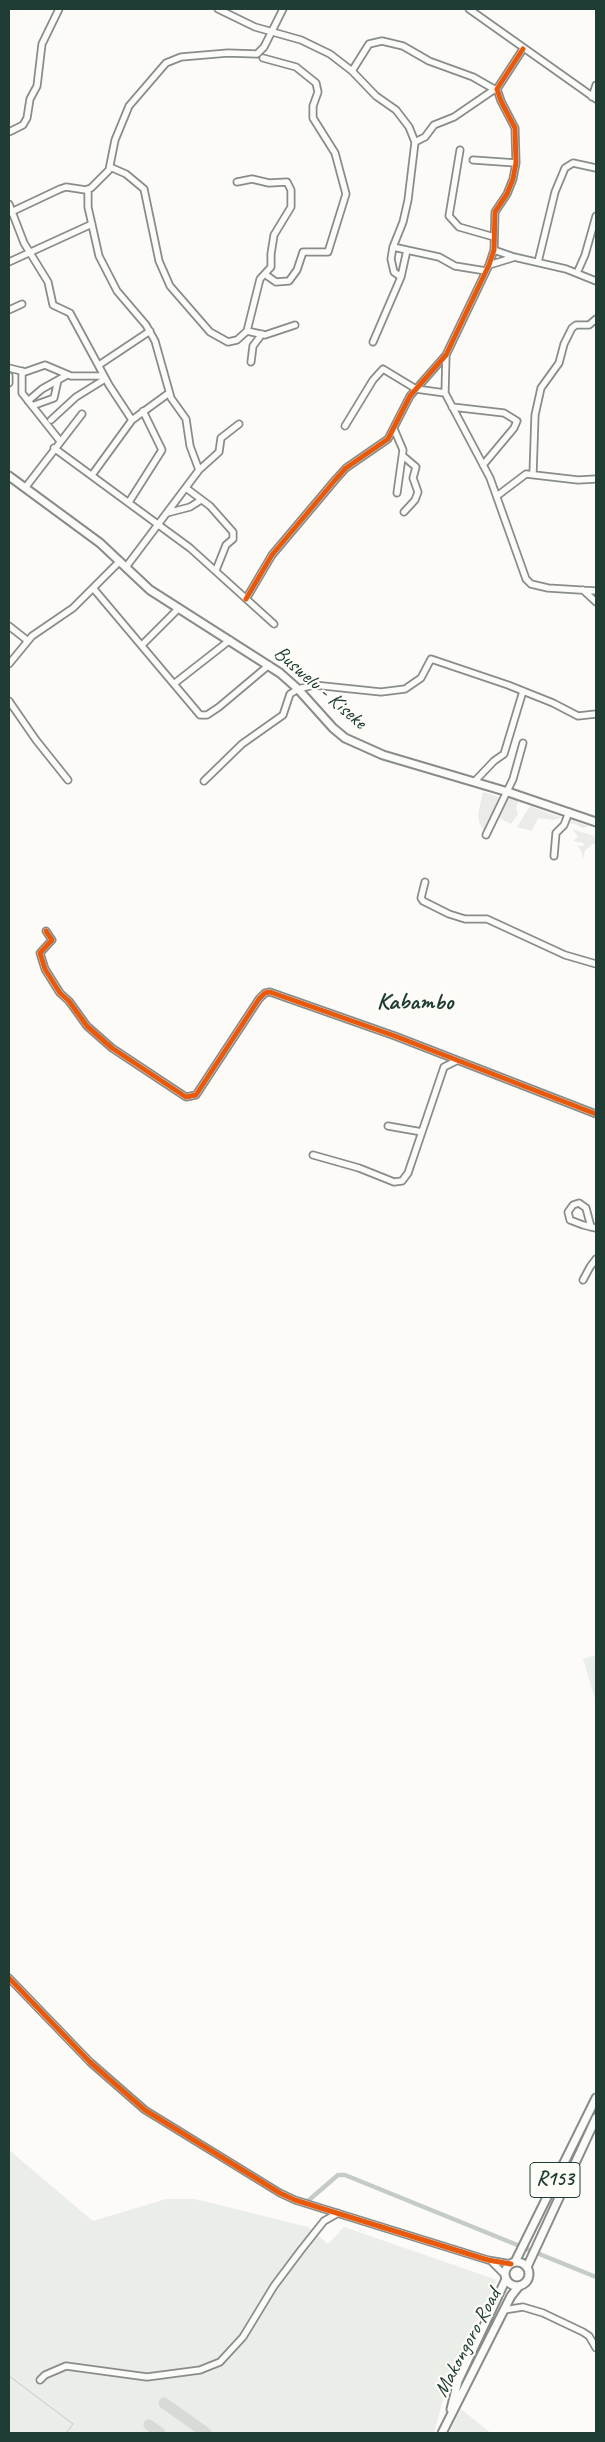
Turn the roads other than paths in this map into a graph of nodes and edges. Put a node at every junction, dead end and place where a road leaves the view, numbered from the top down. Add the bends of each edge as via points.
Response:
1 (59, 9) edge
2 (218, 9) edge
3 (283, 9) edge
4 (468, 9) edge
5 (272, 32) junction
6 (523, 49) junction
7 (263, 58) dead end
8 (352, 71) junction
9 (596, 85) edge
10 (495, 89) junction
11 (594, 98) edge
12 (9, 132) edge
13 (415, 142) junction
14 (460, 150) dead end
15 (473, 160) dead end
16 (516, 164) junction
17 (110, 168) junction
18 (596, 168) edge
19 (237, 182) dead end
20 (88, 189) junction
21 (9, 204) edge
22 (10, 213) edge
23 (596, 216) edge
24 (92, 224) junction
25 (494, 237) junction
26 (392, 247) junction
27 (407, 250) junction
28 (494, 250) junction
29 (29, 253) junction
30 (514, 257) junction
31 (9, 262) edge
32 (538, 262) junction
33 (489, 265) junction
34 (486, 271) junction
35 (577, 273) junction
36 (266, 275) junction
37 (401, 277) junction
38 (596, 281) edge
39 (22, 304) dead end
40 (9, 310) edge
41 (596, 319) edge
42 (295, 325) dead end
43 (150, 331) junction
44 (247, 331) junction
45 (262, 334) junction
46 (373, 342) dead end
47 (446, 355) junction
48 (251, 362) dead end
49 (98, 365) junction
50 (9, 368) edge
51 (22, 371) junction
52 (66, 375) junction
53 (9, 376) edge
54 (105, 377) junction
55 (58, 380) junction
56 (9, 383) edge
57 (416, 389) junction
58 (170, 393) junction
59 (445, 393) junction
60 (30, 404) junction
61 (452, 407) junction
62 (143, 411) junction
63 (82, 414) dead end
64 (51, 420) dead end
65 (132, 420) junction
66 (239, 424) dead end
67 (345, 426) dead end
68 (394, 429) junction
69 (60, 442) junction
70 (54, 448) junction
71 (403, 456) junction
72 (483, 465) junction
73 (199, 470) junction
74 (92, 474) junction
75 (533, 474) junction
76 (9, 476) edge
77 (596, 479) edge
78 (25, 488) junction
79 (186, 488) junction
80 (398, 493) dead end
81 (497, 496) junction
82 (201, 500) junction
83 (129, 502) junction
84 (404, 512) dead end
85 (167, 513) junction
86 (158, 525) junction
87 (120, 561) junction
88 (126, 567) junction
89 (216, 570) junction
90 (93, 588) junction
91 (583, 590) junction
92 (596, 590) edge
93 (246, 599) junction
94 (596, 602) edge
95 (179, 608) junction
96 (274, 624) dead end
97 (10, 628) edge
98 (230, 640) junction
99 (28, 641) junction
100 (142, 645) junction
101 (9, 664) edge
102 (269, 665) junction
103 (175, 683) junction
104 (298, 689) junction
105 (523, 691) junction
106 (9, 701) edge
107 (596, 714) edge
108 (523, 743) dead end
109 (68, 780) dead end
110 (204, 781) dead end
111 (474, 782) junction
112 (508, 792) junction
113 (569, 812) junction
114 (596, 822) edge
115 (486, 836) dead end
116 (554, 856) dead end
117 (425, 882) dead end
118 (46, 931) dead end
119 (596, 964) edge
120 (456, 1061) junction
121 (596, 1114) edge
122 (388, 1126) dead end
123 (422, 1132) junction
124 (313, 1155) dead end
125 (593, 1227) edge
126 (596, 1260) edge
127 (583, 1280) dead end
128 (9, 1978) edge
129 (596, 2098) edge
130 (596, 2118) edge
131 (323, 2208) junction
132 (338, 2212) junction
133 (324, 2221) junction
134 (488, 2260) junction
135 (513, 2263) junction
136 (527, 2267) junction
137 (505, 2277) junction
138 (519, 2286) junction
139 (504, 2310) junction
140 (596, 2348) edge
141 (40, 2380) dead end
142 (450, 2417) junction
143 (442, 2433) edge

1 - 12 street via 42,44 37,86 30,99 27,118 23,125
2 - 5 street
3 - 5 street
4 - 6 street
5 - 8 street via 314,45
5 - 17 street via 257,54 181,57 166,63 125,114 115,140
6 - 10 street
6 - 11 street
7 - 36 street via 296,67 316,82 318,92 313,118 335,153 346,194 328,252 303,252 297,270 289,280 273,281
8 - 10 street via 369,44 382,41 410,48 429,61 478,79
8 - 13 street via 376,96 396,110
9 - 11 street
10 - 13 street via 461,113 432,127 425,137
10 - 16 street via 515,128
13 - 26 street via 406,211
14 - 25 street via 449,216 459,227
15 - 16 street
16 - 25 street via 511,187 495,212
17 - 20 street
17 - 44 street via 126,174 144,189 159,261 179,298 210,332 222,340 237,340
18 - 32 street via 573,164 565,168
19 - 36 street via 252,179 269,183 284,181 290,186 291,207 274,235 271,267
20 - 22 street via 60,188
20 - 24 street
21 - 22 street
22 - 29 street
23 - 35 street
24 - 29 street
24 - 43 street via 99,256 117,291
25 - 28 street
26 - 27 street
26 - 37 street via 392,269
27 - 34 street via 439,257 455,266
27 - 37 street
28 - 30 street
28 - 33 street
29 - 31 street
29 - 49 street via 48,282 53,305 70,313
30 - 32 street
30 - 33 street
32 - 35 street
33 - 34 street
34 - 47 street
35 - 38 street
36 - 44 street via 260,279
37 - 46 street
39 - 40 street
41 - 75 street via 589,325 572,328 559,362 541,388 535,415
42 - 45 street
43 - 49 street
43 - 58 street
44 - 45 street
45 - 48 street via 253,346
47 - 57 street
47 - 59 street
49 - 54 street
50 - 51 street
51 - 52 street via 45,365
51 - 60 street via 21,390
52 - 54 street
52 - 55 street
53 - 56 street
54 - 64 street
54 - 65 street
55 - 60 street via 42,389
55 - 60 street via 54,398
57 - 59 street
57 - 67 street via 383,369
57 - 68 street
58 - 62 street
58 - 73 street via 173,403 186,420 190,446
59 - 61 street
60 - 69 street
61 - 72 street
61 - 72 street via 504,413 517,421
62 - 65 street
62 - 83 street via 162,450
63 - 69 street
65 - 74 street
66 - 73 street via 222,436 219,452
68 - 71 street
68 - 93 street via 381,446 346,468 336,479 272,555
69 - 70 street
70 - 74 street
70 - 78 street
71 - 80 street
71 - 84 street via 416,467 413,478 418,492
72 - 81 street
73 - 79 street
74 - 83 street
75 - 77 street
75 - 81 street via 523,474
76 - 78 main road, Buswelu - Kiseke
78 - 87 main road, Buswelu - Kiseke
79 - 82 street
79 - 85 street
81 - 91 street via 528,582 548,588
82 - 85 street via 190,507
82 - 89 street via 234,534
83 - 86 street
85 - 86 street
86 - 88 street
86 - 89 street
87 - 88 main road, Buswelu - Kiseke
87 - 90 street
88 - 95 main road, Buswelu - Kiseke via 150,590
89 - 93 street
90 - 99 street via 73,608
90 - 100 street
91 - 92 street
91 - 94 street
93 - 96 street
95 - 98 main road, Buswelu - Kiseke
95 - 100 street
97 - 99 street
98 - 102 main road, Buswelu - Kiseke
98 - 103 street
99 - 101 street
100 - 103 street
102 - 103 street via 207,715 200,715 194,710
102 - 104 main road, Buswelu - Kiseke
104 - 105 street via 314,685 381,692 406,689 420,678 431,659
104 - 110 street via 290,694 283,716 242,744
104 - 111 main road, Buswelu - Kiseke via 333,728 351,742
105 - 107 street via 578,716
105 - 111 street via 504,754
106 - 109 street
108 - 112 street
111 - 112 main road, Buswelu - Kiseke
112 - 113 main road, Buswelu - Kiseke
112 - 115 street
113 - 114 main road, Buswelu - Kiseke
113 - 116 street via 564,825 556,833
117 - 119 street via 423,901 449,914 465,919 487,919 565,956
118 - 120 street via 52,940 40,953 45,969 87,1026 112,1048 186,1097 196,1095 259,999 270,992
120 - 121 street
120 - 123 street via 444,1067
122 - 123 street
123 - 124 street via 408,1173 399,1183
125 - 125 street via 570,1220 568,1212 573,1205 580,1204 586,1208
126 - 127 street
128 - 131 street via 90,2062 144,2110 280,2193
129 - 135 main road, Makongoro Road / R153
130 - 136 main road, Makongoro Road / R153
131 - 132 street
131 - 133 street
132 - 133 street
132 - 134 street
133 - 141 street via 274,2286 243,2337 220,2362 200,2370 148,2377 66,2366
134 - 135 street
134 - 137 street
135 - 136 main road
135 - 137 main road, Makongoro Road / R153 via 506,2269
136 - 138 main road, Makongoro Road / R153 via 529,2279
137 - 138 main road, Makongoro Road via 512,2285
137 - 142 main road, Makongoro Road / R153 via 458,2381
138 - 139 main road, Makongoro Road / R153
139 - 140 street via 523,2307 543,2313 589,2336
139 - 142 main road, Makongoro Road / R153
142 - 143 main road, Makongoro Road / R153

